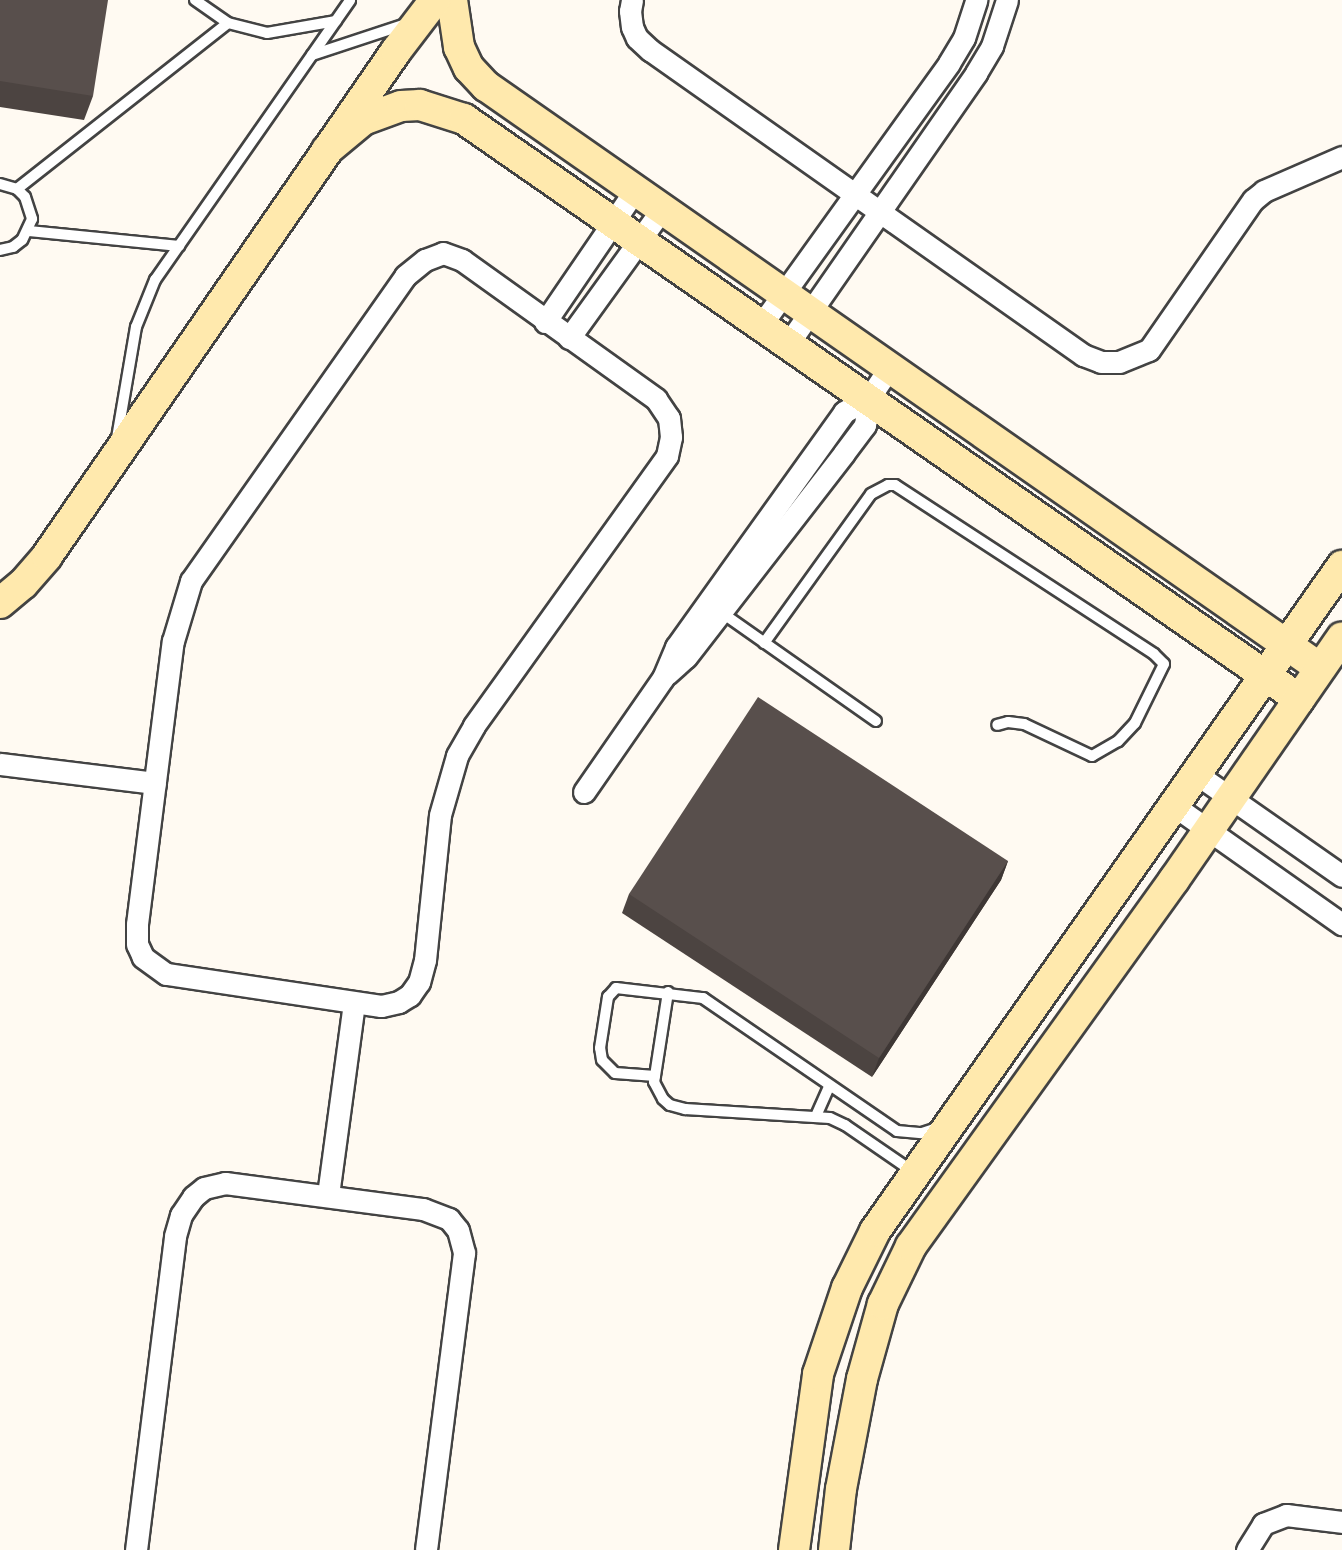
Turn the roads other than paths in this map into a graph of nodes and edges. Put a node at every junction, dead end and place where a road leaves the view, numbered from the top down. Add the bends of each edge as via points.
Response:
1 (195, 0) edge
2 (350, 0) edge
3 (452, 0) edge
4 (632, 0) edge
5 (976, 0) edge
6 (1007, 0) edge
7 (429, 9) edge
8 (336, 21) junction
9 (228, 23) junction
10 (312, 55) junction
11 (327, 150) junction
12 (1342, 157) edge
13 (0, 184) edge
14 (17, 189) junction
15 (635, 190) junction
16 (855, 194) junction
17 (662, 209) junction
18 (880, 212) junction
19 (613, 222) junction
20 (29, 231) junction
21 (639, 241) junction
22 (179, 246) junction
23 (0, 250) edge
24 (784, 293) junction
25 (811, 312) junction
26 (545, 322) junction
27 (761, 325) junction
28 (569, 338) junction
29 (788, 344) junction
30 (890, 368) junction
31 (869, 398) junction
32 (113, 460) junction
33 (1342, 566) edge
34 (0, 603) edge
35 (714, 607) junction
36 (1342, 637) edge
37 (764, 643) junction
38 (1286, 644) junction
39 (1320, 668) junction
40 (1264, 675) junction
41 (1299, 699) junction
42 (876, 721) dead end
43 (997, 725) dead end
44 (0, 764) edge
45 (1195, 773) junction
46 (155, 783) junction
47 (584, 792) dead end
48 (1231, 798) junction
49 (1173, 805) junction
50 (1209, 830) junction
51 (1342, 876) edge
52 (1342, 924) edge
53 (668, 992) junction
54 (354, 1003) junction
55 (655, 1076) junction
56 (829, 1087) junction
57 (816, 1116) junction
58 (950, 1124) junction
59 (915, 1173) junction
60 (328, 1195) junction
61 (1342, 1522) edge
62 (136, 1550) edge
63 (426, 1550) edge
64 (793, 1550) edge
65 (834, 1550) edge
66 (1247, 1550) edge

1 - 9 lane
2 - 8 lane
3 - 15 street via 457,37 469,68 486,86
4 - 16 street via 632,27 650,50
5 - 16 street via 964,38 949,63
6 - 18 street via 1004,18 981,64
7 - 10 lane
7 - 11 street
8 - 9 lane via 267,33
8 - 10 lane
9 - 14 lane
10 - 22 lane
11 - 19 street via 383,110 420,104 440,109 464,119
11 - 32 street
12 - 18 street via 1280,182 1253,200 1149,350 1119,362 1083,355
13 - 14 lane
14 - 20 lane via 31,208
15 - 17 street
15 - 19 street
16 - 18 street
16 - 24 street
17 - 21 street
17 - 24 street
18 - 25 street
19 - 21 street
19 - 26 street
20 - 22 lane
20 - 23 lane via 13,247
21 - 27 street
21 - 28 street
22 - 32 lane via 155,280 136,327
24 - 25 street
24 - 27 street
25 - 29 street
25 - 30 street
26 - 28 street
26 - 46 street via 462,260 443,253 405,276 191,581 173,641
27 - 29 street
28 - 54 street via 656,399 669,418 667,456 457,756 440,815 419,982 399,1002 382,1006
29 - 31 street
30 - 31 street
30 - 38 street
31 - 35 street via 844,412
31 - 40 street
32 - 34 street via 47,556
33 - 38 street
35 - 37 lane
35 - 47 street via 676,647 663,678
36 - 39 street
37 - 42 lane
37 - 43 lane via 871,494 894,485 1164,664 1135,723 1118,741 1092,756 1024,724
38 - 39 street
38 - 40 street
39 - 41 street
40 - 41 street
40 - 45 street
41 - 48 street
44 - 46 street
45 - 48 street
45 - 49 street
46 - 54 street via 137,924 137,944 143,957 155,968 183,978
48 - 50 street
48 - 51 street
49 - 50 street
49 - 58 street
50 - 52 street
50 - 65 street via 911,1246 883,1304 862,1379
53 - 55 lane
53 - 55 lane via 616,988 608,998 600,1048 602,1060 615,1073
53 - 56 lane via 703,998
54 - 60 street
55 - 57 lane via 656,1090 663,1099 685,1109
56 - 57 lane
56 - 58 lane via 897,1131 922,1133
57 - 59 lane via 845,1125
58 - 59 street
59 - 64 street via 875,1231 847,1288 818,1374
60 - 62 street via 225,1183 198,1192 181,1215
60 - 63 street via 439,1213 458,1230 464,1253
61 - 66 street via 1286,1515 1263,1524

